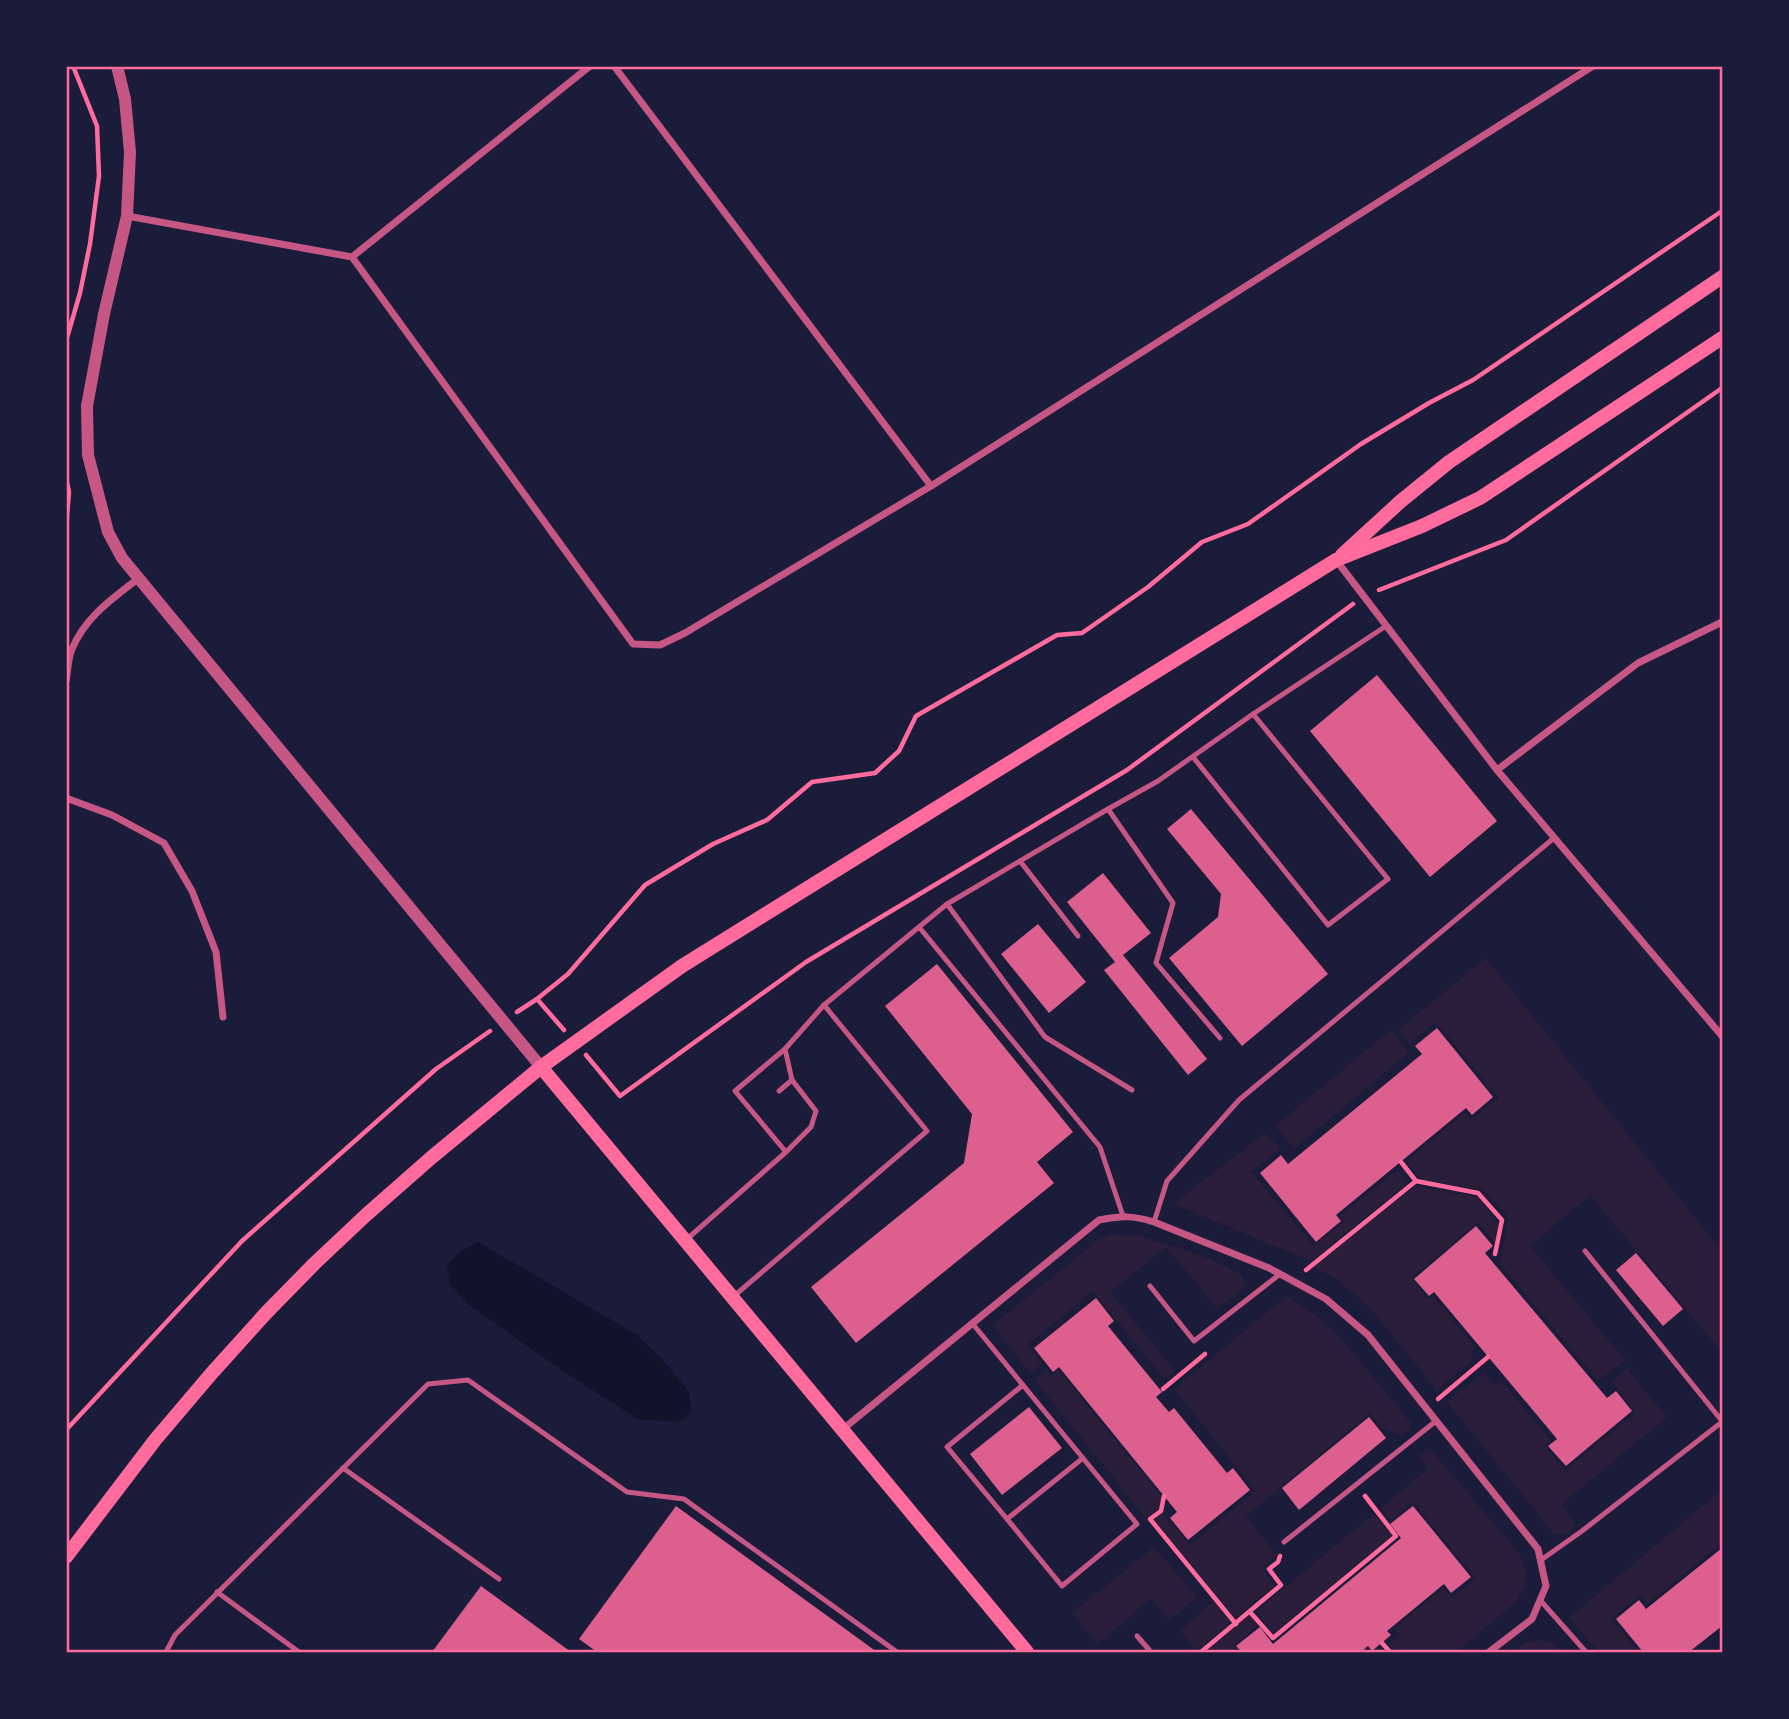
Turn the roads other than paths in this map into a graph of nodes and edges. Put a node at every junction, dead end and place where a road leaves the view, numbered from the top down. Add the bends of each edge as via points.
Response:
1 (117, 66) edge
2 (590, 66) edge
3 (614, 66) edge
4 (1593, 66) edge
5 (127, 216) junction
6 (352, 257) junction
7 (1723, 277) edge
8 (1723, 338) edge
9 (931, 486) junction
10 (1336, 560) junction
11 (139, 578) junction
12 (1723, 622) edge
13 (1386, 625) junction
14 (66, 681) edge
15 (1253, 714) junction
16 (1193, 757) junction
17 (1497, 770) junction
18 (66, 798) edge
19 (1108, 808) junction
20 (1555, 838) junction
21 (1020, 861) junction
22 (947, 904) junction
23 (919, 927) junction
24 (1078, 936) dead end
25 (824, 1005) junction
26 (223, 1017) dead end
27 (1723, 1036) edge
28 (1220, 1038) dead end
29 (785, 1049) junction
30 (541, 1066) junction
31 (792, 1080) junction
32 (1132, 1090) dead end
33 (779, 1091) dead end
34 (786, 1152) junction
35 (1123, 1216) junction
36 (1154, 1222) junction
37 (685, 1241) junction
38 (1585, 1251) dead end
39 (1280, 1274) junction
40 (1150, 1286) dead end
41 (732, 1298) junction
42 (972, 1323) junction
43 (1023, 1385) junction
44 (1436, 1420) junction
45 (1723, 1421) edge
46 (842, 1429) junction
47 (1083, 1458) junction
48 (343, 1468) junction
49 (1007, 1519) junction
50 (1284, 1542) road end
51 (66, 1557) edge
52 (1541, 1560) junction
53 (499, 1579) dead end
54 (217, 1592) junction
55 (1540, 1600) junction
56 (1137, 1636) dead end
57 (166, 1653) edge
58 (299, 1653) edge
59 (897, 1653) edge
60 (1027, 1653) edge
61 (1151, 1653) edge
62 (1489, 1653) edge
63 (1586, 1653) edge

1 - 5 street via 131,152
2 - 6 street
3 - 9 street
4 - 9 street
5 - 6 street
5 - 11 street via 87,406 88,455 108,532
6 - 9 street via 633,644 660,645 685,633
7 - 10 main road via 1449,462
8 - 10 main road via 1480,498
10 - 13 street
10 - 30 main road via 694,959
11 - 14 street via 85,625 71,651
11 - 30 street
12 - 17 street via 1637,663
13 - 15 lane
13 - 17 street
15 - 16 lane
15 - 16 lane via 1388,879 1328,926
16 - 19 lane
17 - 20 street
18 - 26 street via 113,815 164,843 192,891 216,952
19 - 21 lane
19 - 28 lane via 1173,903 1156,963
20 - 27 street
20 - 36 lane via 1239,1100 1167,1181
21 - 22 lane
21 - 24 lane
22 - 23 lane
22 - 32 lane via 1045,1037
23 - 25 lane
23 - 35 lane via 1100,1147
25 - 29 lane
25 - 41 lane via 927,1131
29 - 31 lane
29 - 34 lane via 735,1091
30 - 37 main road
30 - 51 main road via 366,1215 266,1313 155,1440
31 - 33 lane
31 - 34 lane via 816,1111 811,1127
34 - 37 lane
35 - 36 street
35 - 42 street via 1099,1220
36 - 39 street
37 - 41 main road
38 - 45 lane
39 - 40 lane via 1194,1341
39 - 44 street via 1326,1298 1368,1335
41 - 46 main road
42 - 43 lane
42 - 46 street
43 - 47 lane
43 - 49 lane via 947,1447
44 - 50 lane
44 - 52 street via 1538,1549
45 - 52 lane
46 - 60 main road
47 - 49 lane
47 - 49 lane via 1137,1524 1062,1586
48 - 53 lane
48 - 54 lane
48 - 59 lane via 428,1384 468,1380 627,1492 684,1499
52 - 55 street via 1546,1586
54 - 57 lane via 175,1635
54 - 58 lane
55 - 62 street via 1532,1619
55 - 63 lane
56 - 61 lane

